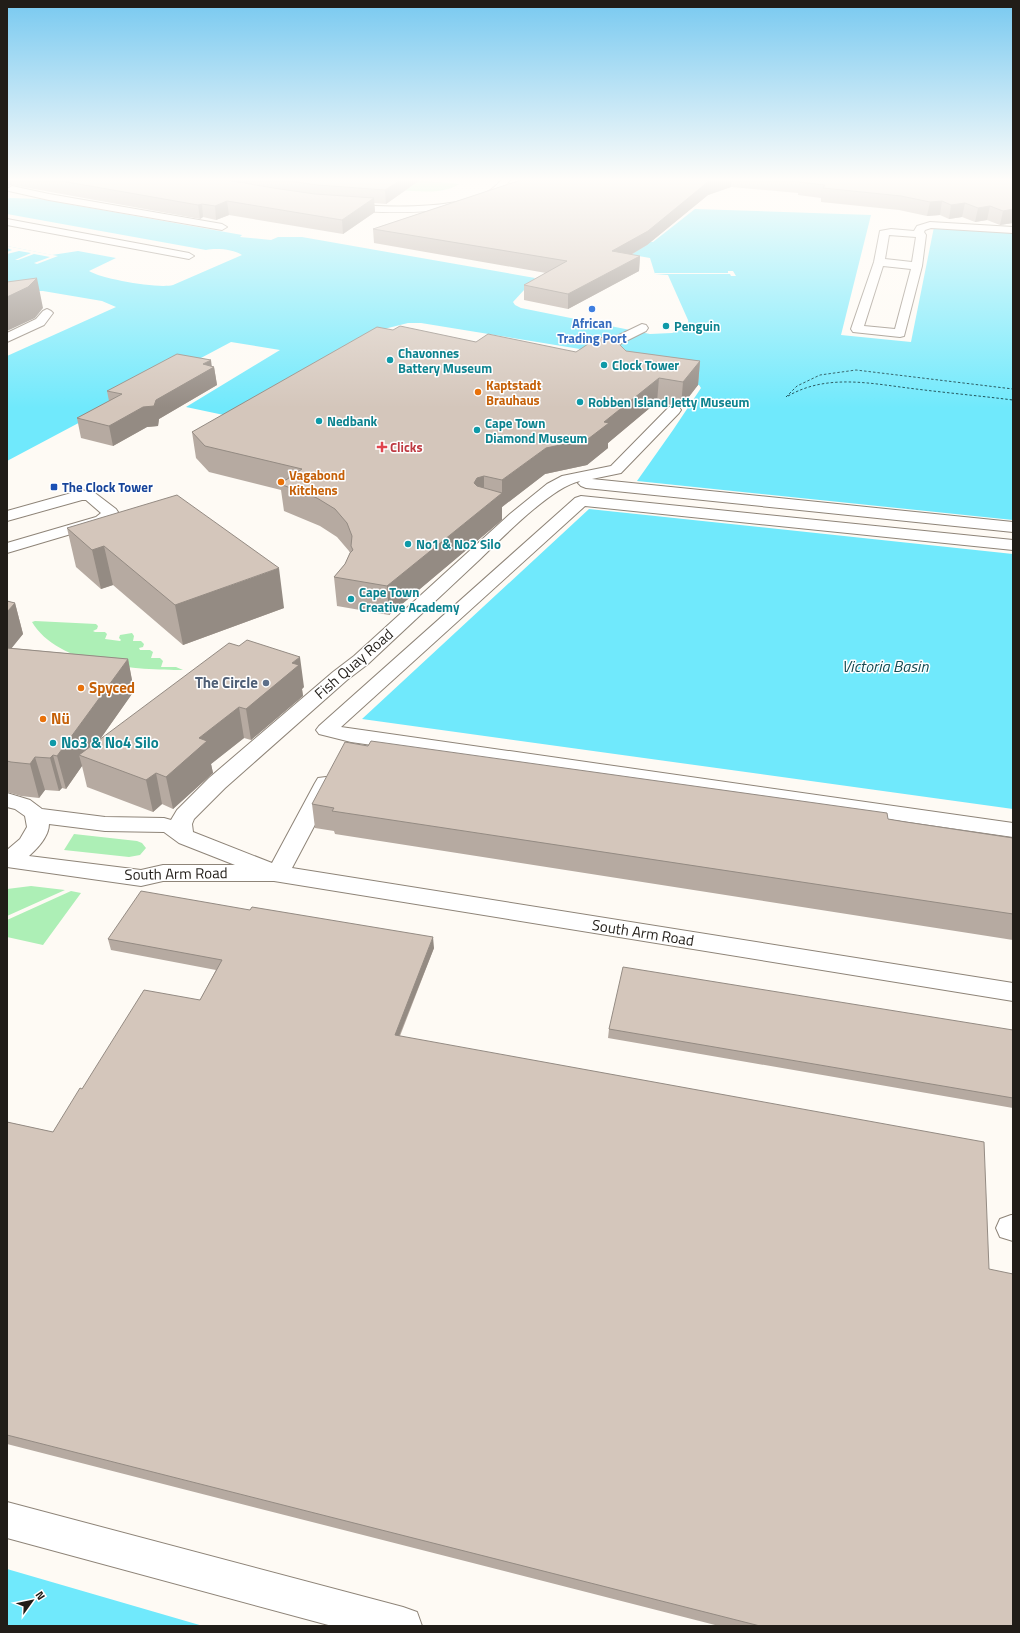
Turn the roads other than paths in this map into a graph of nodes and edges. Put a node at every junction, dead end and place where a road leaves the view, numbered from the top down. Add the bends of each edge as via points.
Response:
1 (141, 256) edge
2 (879, 256) edge
3 (918, 256) edge
4 (154, 260) dead end
5 (878, 262) junction
6 (917, 266) junction
7 (47, 313) dead end
8 (642, 328) dead end
9 (7, 338) edge
10 (592, 353) edge
11 (674, 410) dead end
12 (496, 512) edge
13 (7, 516) edge
14 (516, 516) junction
15 (1013, 527) edge
16 (7, 533) edge
17 (1013, 545) edge
18 (14, 546) edge
19 (351, 736) junction
20 (7, 800) edge
21 (36, 815) junction
22 (1013, 830) edge
23 (185, 836) junction
24 (7, 860) edge
25 (163, 873) junction
26 (276, 873) junction
27 (1013, 992) edge
28 (7, 1520) edge
29 (403, 1626) edge

1 - 4 street
2 - 5 street
3 - 6 street
5 - 6 street
5 - 6 street via 857,329 900,334
7 - 9 street via 40,322 29,329
8 - 10 street
11 - 14 street, Fish Quay Road via 616,470 567,479 552,487
12 - 14 street
13 - 18 street via 82,496 90,496 110,512 102,520
14 - 15 street via 541,508 577,484 587,483
14 - 23 street, Fish Quay Road via 361,660 217,783 181,821 180,828
16 - 18 street
17 - 19 street via 581,501 326,730
19 - 22 street
19 - 26 street
20 - 21 street via 20,802
21 - 23 street, South Arm Road via 105,824 164,825 173,827
21 - 24 street via 38,830 34,838 18,854
23 - 25 street via 191,846 186,858
23 - 26 street, South Arm Road
24 - 25 street, South Arm Road via 129,878
25 - 26 street, South Arm Road
26 - 27 street, South Arm Road
28 - 29 street

